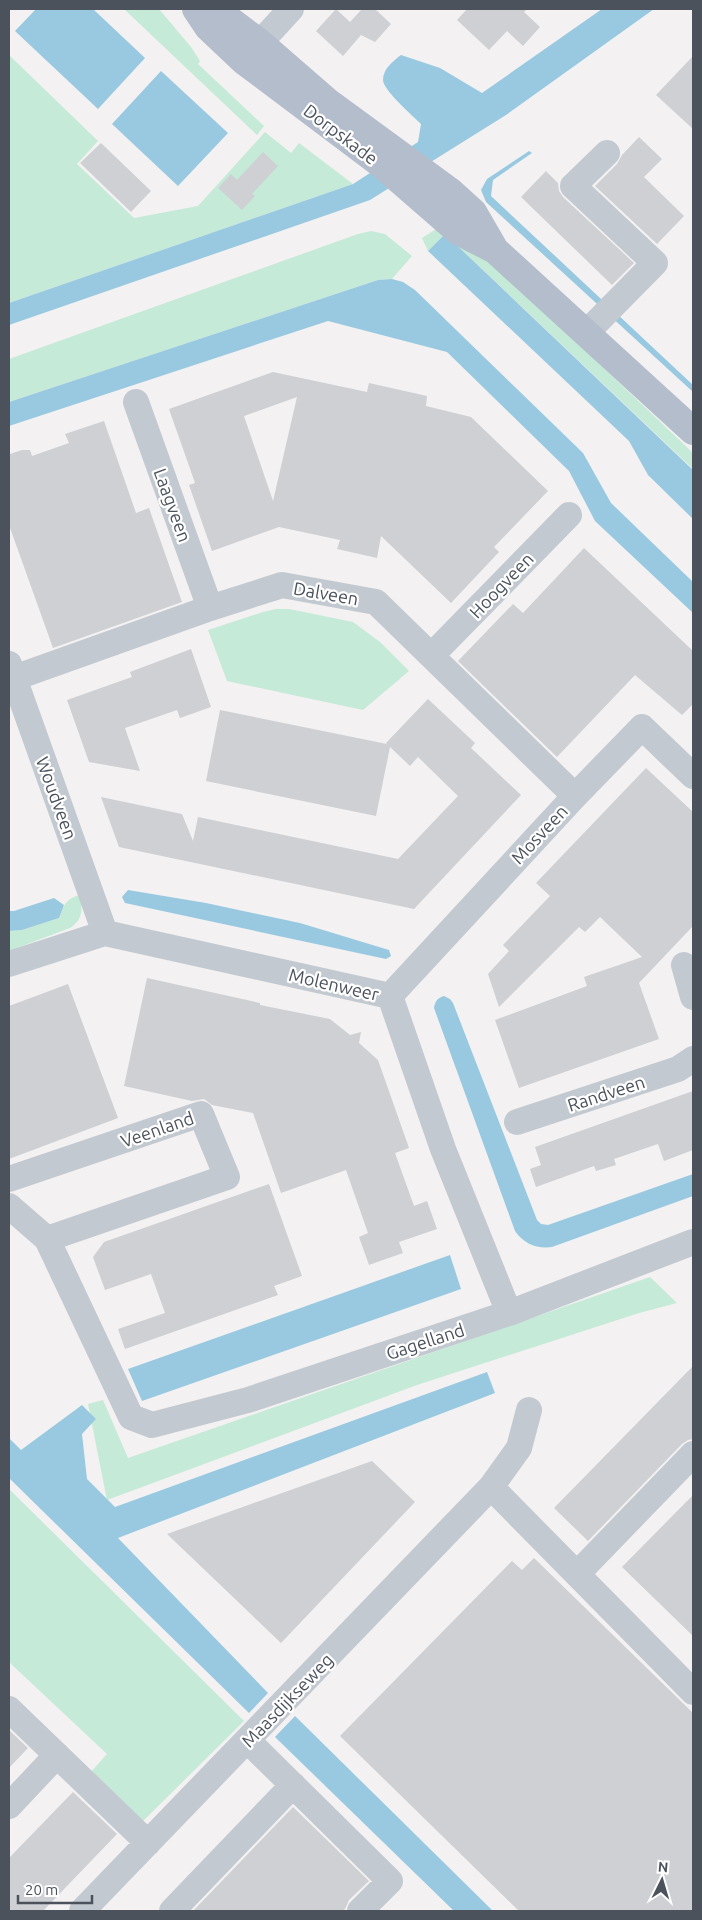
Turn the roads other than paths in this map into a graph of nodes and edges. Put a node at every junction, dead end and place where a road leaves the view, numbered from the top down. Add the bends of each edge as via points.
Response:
1 (196, 9) edge
2 (216, 9) edge
3 (292, 9) edge
4 (252, 52) junction
5 (606, 153) dead end
6 (601, 319) junction
7 (136, 402) dead end
8 (693, 431) edge
9 (569, 515) dead end
10 (210, 608) junction
11 (432, 655) junction
12 (11, 671) edge
13 (693, 776) edge
14 (575, 796) junction
15 (105, 933) junction
16 (9, 964) edge
17 (684, 965) dead end
18 (390, 996) junction
19 (693, 997) edge
20 (693, 1059) edge
21 (517, 1122) dead end
22 (9, 1179) edge
23 (9, 1206) edge
24 (47, 1239) junction
25 (693, 1242) edge
26 (509, 1313) junction
27 (529, 1410) dead end
28 (693, 1454) edge
29 (491, 1487) junction
30 (577, 1574) junction
31 (693, 1692) edge
32 (9, 1709) edge
33 (247, 1740) junction
34 (57, 1755) junction
35 (293, 1786) junction
36 (9, 1806) edge
37 (148, 1843) junction
38 (82, 1911) edge
39 (172, 1911) edge
40 (360, 1911) edge

1 - 4 main road, Dorpskade via 208,27
2 - 4 main road, Dorpskade
3 - 4 street
4 - 6 main road, Dorpskade via 328,102 400,166 451,192 473,212 495,250
5 - 6 street via 574,186 655,263
6 - 8 main road, Dorpskade
7 - 10 street, Laagveen
9 - 11 street, Hoogveen
10 - 11 street, Dalveen via 282,585 376,602
10 - 12 street, Dalveen
11 - 14 street, Dalveen
12 - 15 street, Woudveen
13 - 14 street, Mosveen via 642,727
14 - 18 street, Mosveen
15 - 16 street
15 - 18 street, Molenweer
17 - 19 street
18 - 26 street, Molenweer via 443,1149
20 - 21 street, Randveen via 678,1069
22 - 24 street, Veenland via 201,1114 227,1177
23 - 24 street
24 - 26 street, Gagelland via 131,1417 152,1425 248,1400
25 - 26 street, Gagelland
27 - 29 street, Maasdijkseweg via 519,1448
28 - 30 street
29 - 30 street
29 - 33 street, Maasdijkseweg
30 - 31 street
32 - 34 street
33 - 35 street
33 - 37 street, Maasdijkseweg
34 - 36 street
34 - 37 street
35 - 39 street
35 - 40 street via 390,1880
37 - 38 street, Maasdijkseweg

